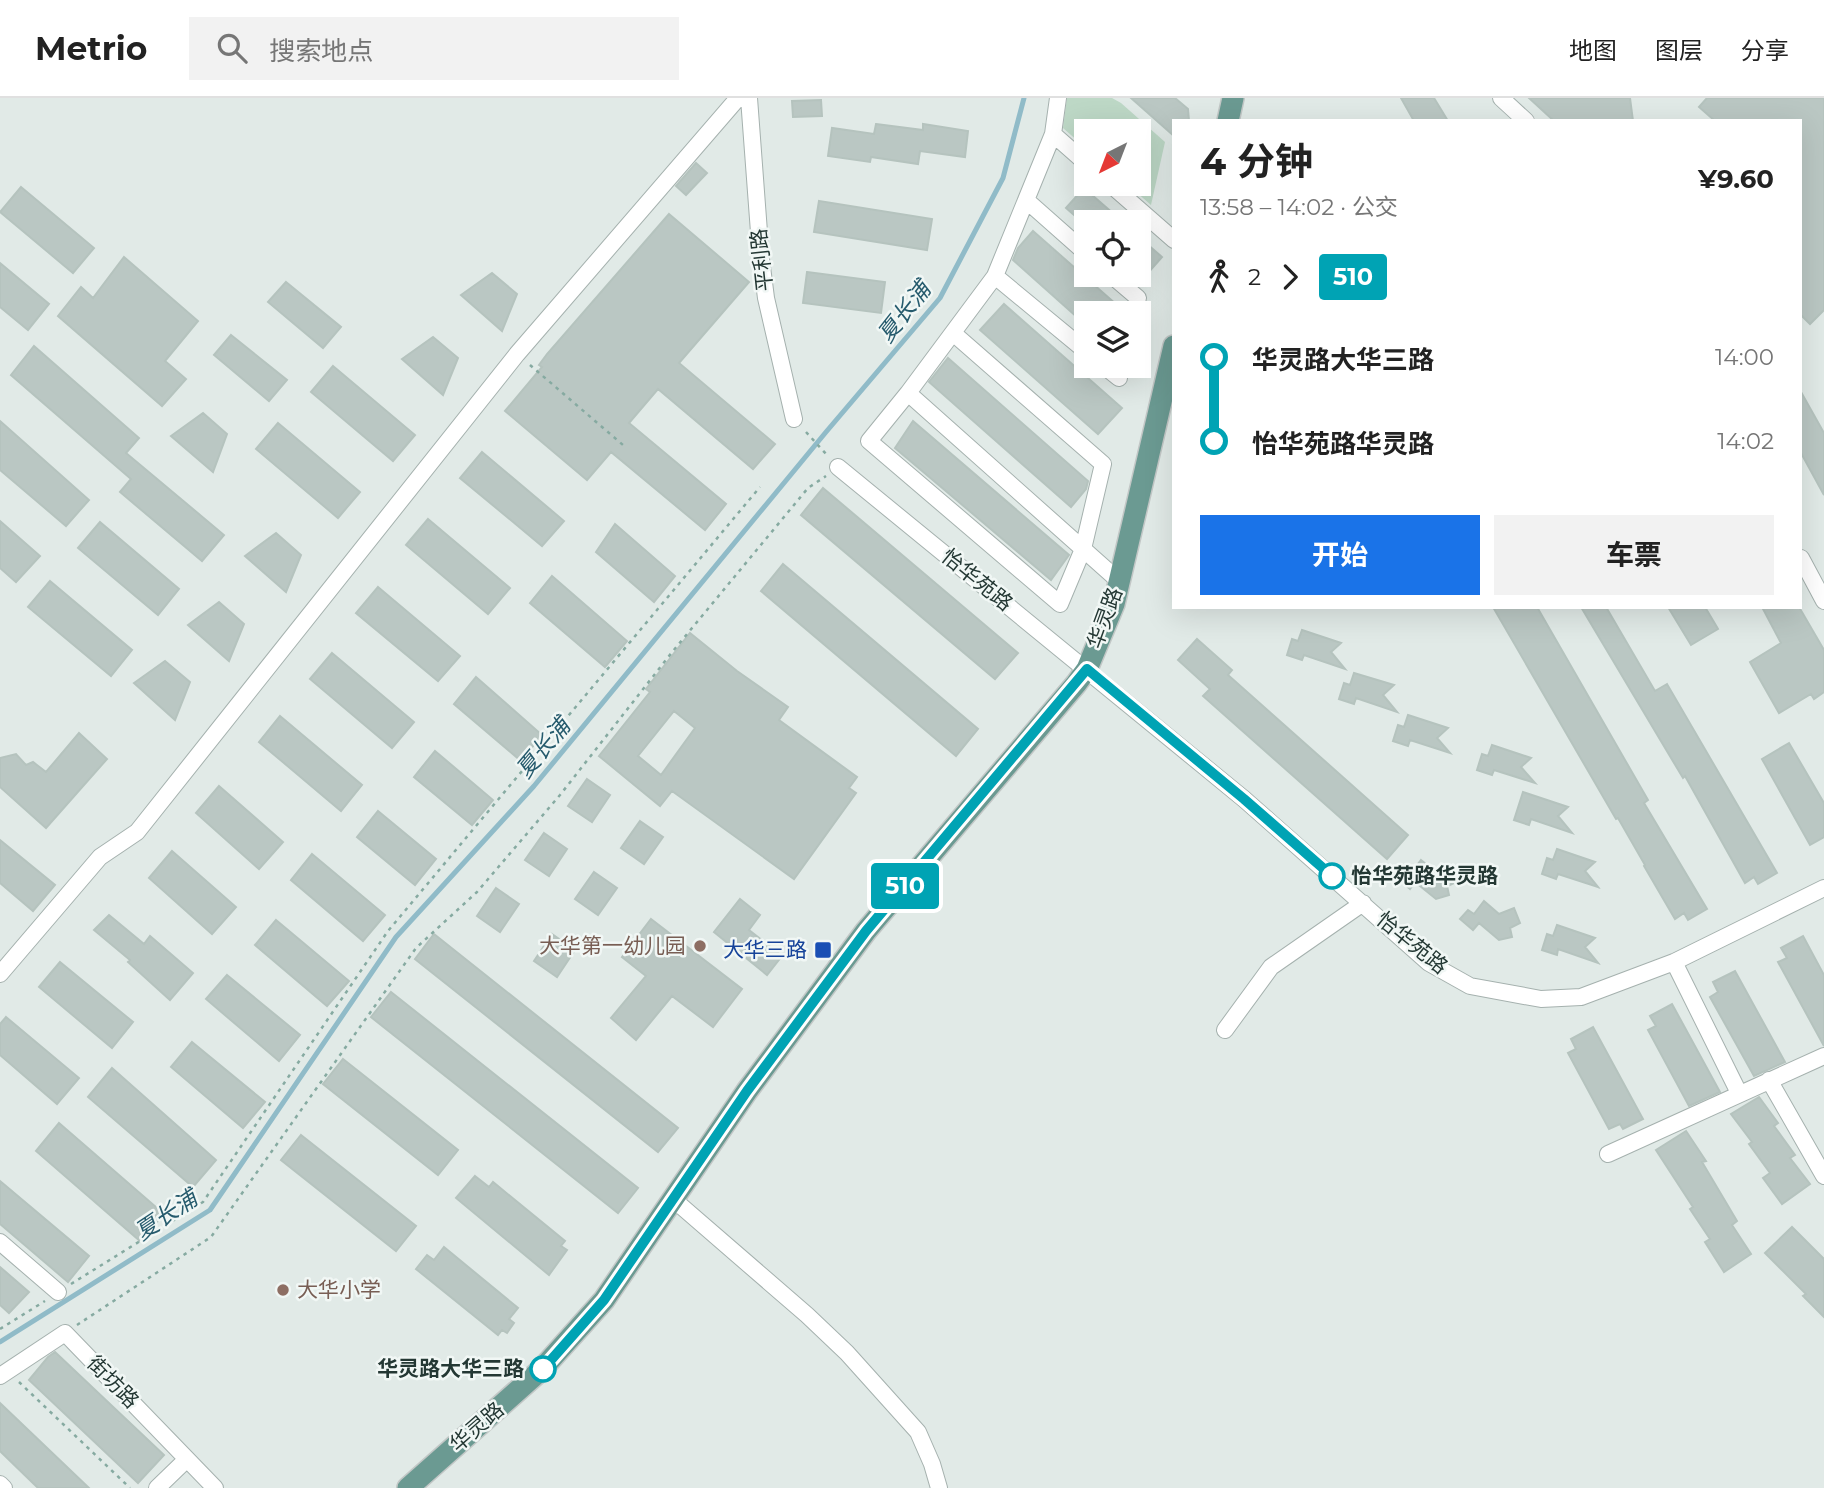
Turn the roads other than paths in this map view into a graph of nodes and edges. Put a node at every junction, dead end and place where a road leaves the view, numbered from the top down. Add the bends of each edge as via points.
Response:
1 (738, 98) edge
2 (749, 98) edge
3 (1058, 98) edge
4 (1233, 98) edge
5 (1501, 98) edge
6 (1228, 119) edge
7 (1524, 119) edge
8 (1053, 134) junction
9 (1074, 153) edge
10 (1124, 196) edge
11 (1026, 200) junction
12 (1172, 238) edge
13 (1074, 242) edge
14 (995, 276) junction
15 (1125, 287) edge
16 (1138, 298) dead end
17 (953, 333) junction
18 (1074, 341) edge
19 (1172, 355) edge
20 (908, 393) junction
21 (794, 419) road end
22 (838, 467) road end
23 (1083, 549) junction
24 (1802, 560) edge
25 (1119, 581) junction
26 (1824, 601) edge
27 (1087, 669) junction
28 (1824, 888) edge
29 (1363, 904) junction
30 (1674, 962) junction
31 (0, 974) edge
32 (1225, 1030) dead end
33 (1824, 1056) edge
34 (1769, 1080) junction
35 (1739, 1093) junction
36 (1608, 1154) dead end
37 (1824, 1177) edge
38 (673, 1199) junction
39 (0, 1242) edge
40 (58, 1292) road end
41 (4, 1373) edge
42 (187, 1458) junction
43 (0, 1484) edge
44 (4, 1488) edge
45 (157, 1488) edge
46 (215, 1488) edge
47 (408, 1488) edge
48 (939, 1488) edge

1 - 31 street via 517,354 138,832 100,857
2 - 21 street, 平利路 via 766,298
3 - 8 street
4 - 6 main road
5 - 7 street
8 - 9 street
8 - 11 street
10 - 12 street
11 - 13 street
11 - 14 street
14 - 17 street
14 - 18 street
15 - 16 street
17 - 20 street
17 - 23 street via 1103,464
19 - 25 main road, 华灵路
20 - 23 street
20 - 23 street via 869,441 1060,604
22 - 27 street, 怡华苑路
23 - 25 street
24 - 26 street
25 - 27 main road, 华灵路
27 - 29 street, 怡华苑路
27 - 38 main road, 华灵路 via 866,931
28 - 30 street, 怡华苑路
29 - 30 street, 怡华苑路 via 1429,963 1470,986 1541,999 1581,997
29 - 32 street via 1272,967
30 - 35 street
33 - 34 street
34 - 35 street
34 - 37 street
35 - 36 street
38 - 47 main road, 华灵路 via 604,1300 542,1369
38 - 48 street via 847,1353 918,1433
39 - 40 street
41 - 42 street, 街坊路 via 65,1332
42 - 45 street
42 - 46 street, 街坊路
43 - 44 street

